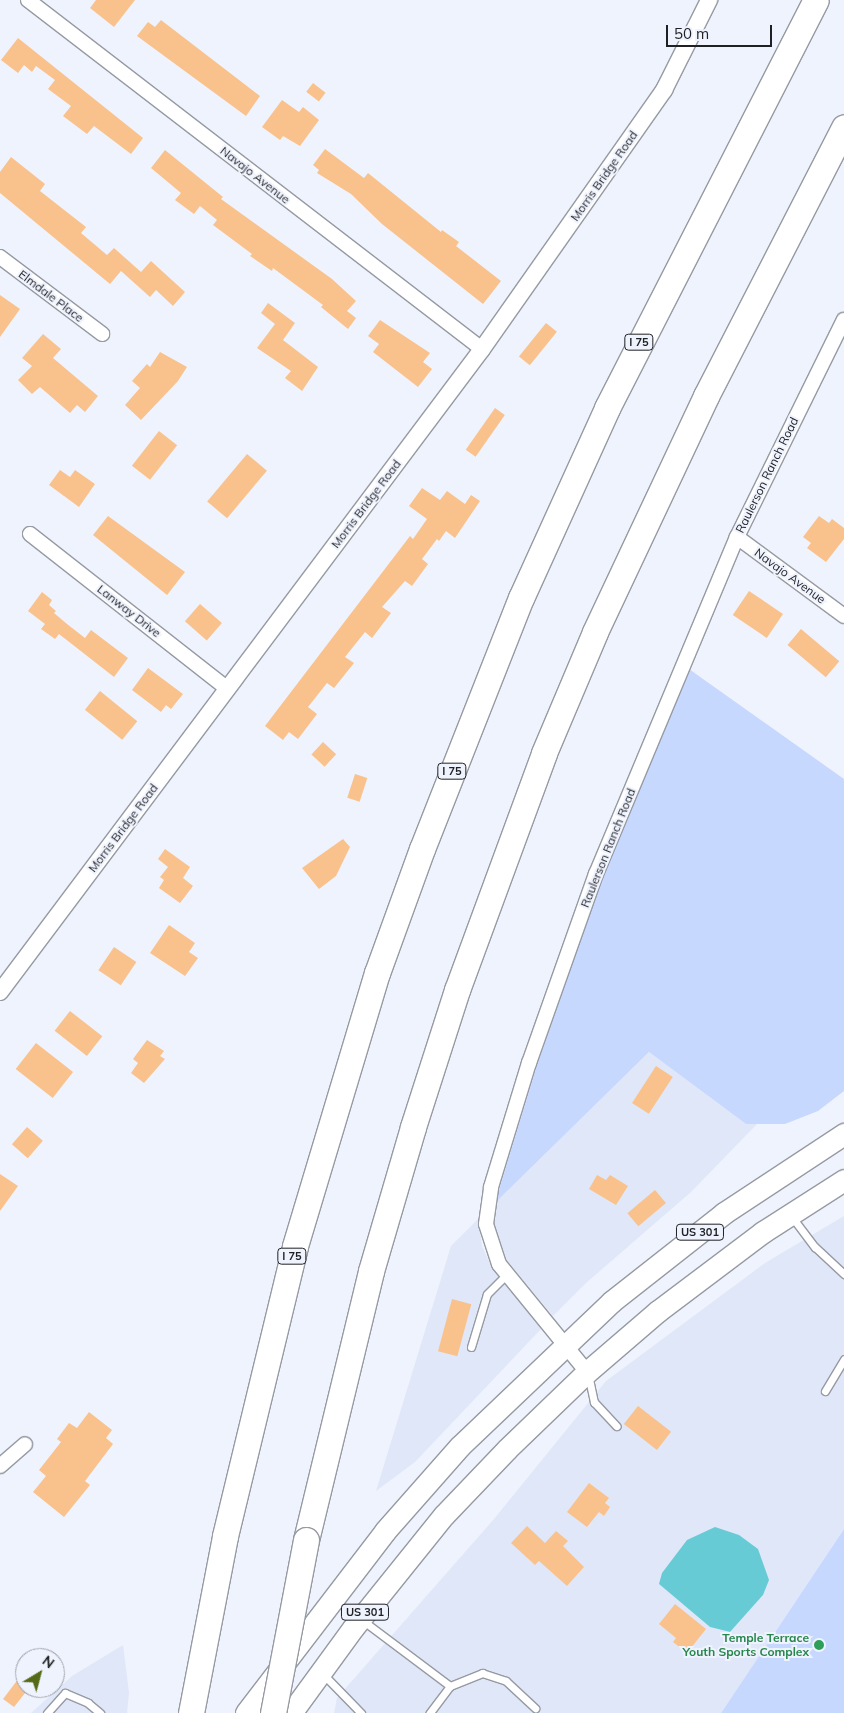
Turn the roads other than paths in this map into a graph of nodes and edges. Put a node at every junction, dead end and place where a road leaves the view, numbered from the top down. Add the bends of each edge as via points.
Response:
1 (28, 0) edge
2 (709, 0) edge
3 (816, 0) edge
4 (844, 127) edge
5 (0, 257) edge
6 (844, 320) edge
7 (102, 334) dead end
8 (482, 349) junction
9 (30, 534) dead end
10 (737, 536) junction
11 (844, 616) edge
12 (228, 689) junction
13 (0, 992) edge
14 (844, 1134) edge
15 (844, 1180) edge
16 (790, 1214) junction
17 (508, 1274) junction
18 (844, 1274) edge
19 (567, 1343) junction
20 (471, 1346) dead end
21 (844, 1358) edge
22 (588, 1372) junction
23 (825, 1391) dead end
24 (616, 1426) dead end
25 (25, 1444) dead end
26 (0, 1466) edge
27 (360, 1618) junction
28 (320, 1671) junction
29 (450, 1686) junction
30 (535, 1708) dead end
31 (47, 1713) edge
32 (100, 1713) edge
33 (191, 1713) edge
34 (246, 1713) edge
35 (273, 1713) edge
36 (291, 1713) edge
37 (361, 1713) edge
38 (430, 1713) edge

1 - 8 street, Navajo Avenue
2 - 8 street, Morris Bridge Road via 664,90
3 - 33 highway, I 75 via 602,417 521,598 422,849 377,973 298,1236 236,1487
4 - 35 highway, bridge via 706,396 596,632 544,753 464,971 412,1127 371,1271 306,1540
5 - 7 street, Elmdale Place
6 - 10 street, Raulerson Ranch Road
8 - 12 street, Morris Bridge Road
9 - 12 street, Lanway Drive
10 - 11 street, Navajo Avenue
10 - 17 street, Raulerson Ranch Road via 596,874 500,1155 486,1224 499,1264
12 - 13 street, Morris Bridge Road
14 - 19 main road, US 301 via 724,1213 611,1302
15 - 16 main road, US 301
16 - 18 lane via 816,1247
16 - 22 main road, US 301 via 658,1311
17 - 19 street, Raulerson Ranch Road
17 - 20 lane via 487,1294
19 - 22 street, Raulerson Ranch Road
19 - 34 main road, US 301 via 460,1446 420,1490
21 - 23 lane
22 - 24 lane via 594,1402
22 - 27 main road, US 301 via 473,1483
25 - 26 street
27 - 28 main road, US 301
27 - 29 lane
28 - 36 main road, US 301
28 - 37 lane
29 - 30 lane via 482,1673 506,1681
29 - 38 lane
31 - 32 lane via 65,1693 88,1703

